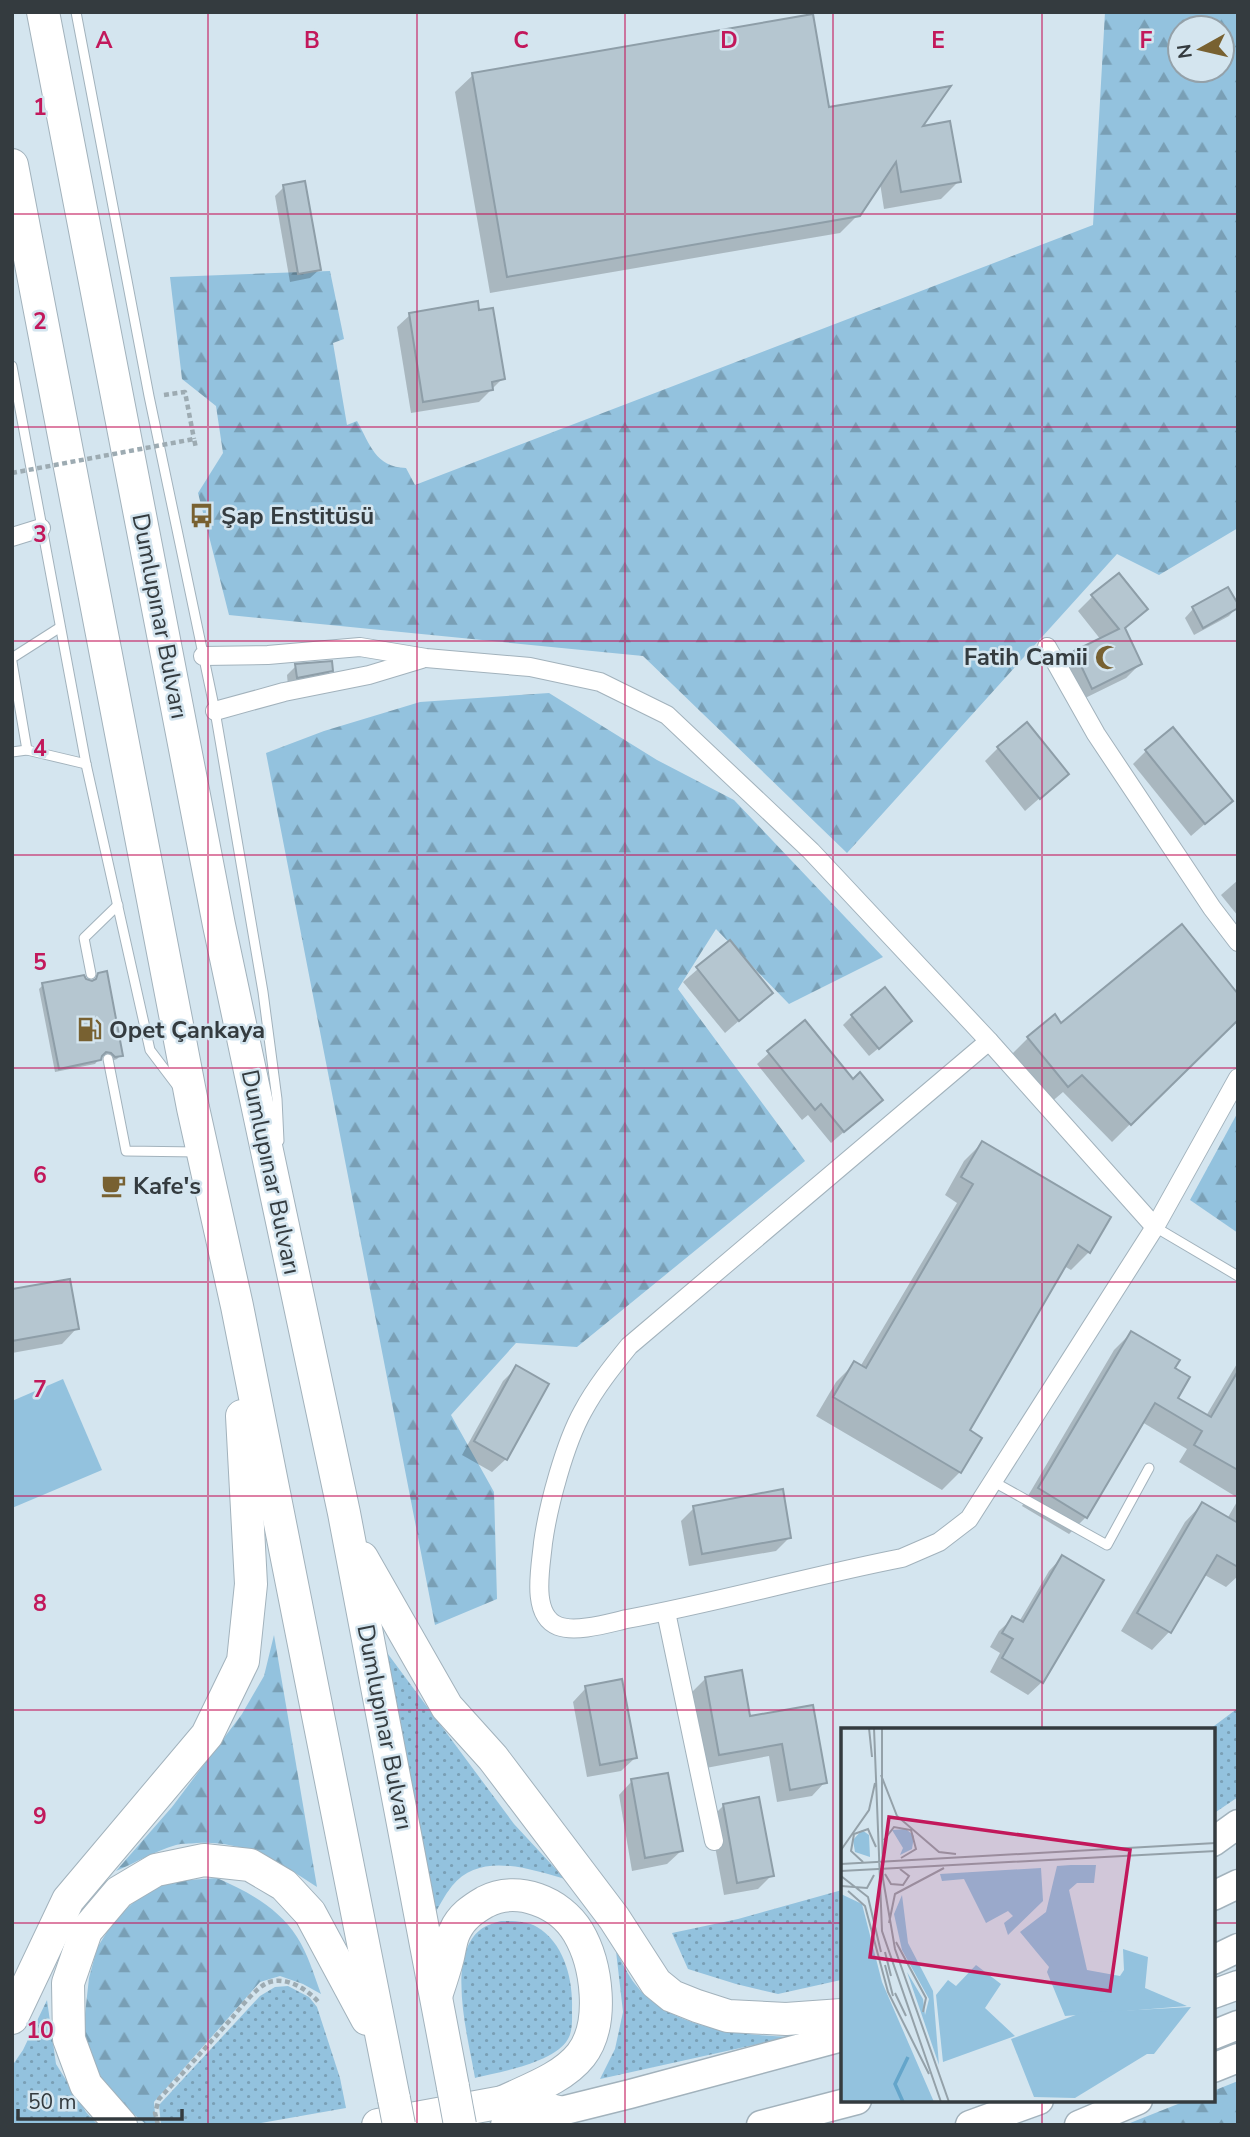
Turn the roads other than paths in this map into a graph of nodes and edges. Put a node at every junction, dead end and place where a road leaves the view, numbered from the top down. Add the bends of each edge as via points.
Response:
1 (44, 12) edge
2 (76, 12) edge
3 (12, 165) edge
4 (12, 366) edge
5 (41, 528) junction
6 (12, 537) edge
7 (59, 628) junction
8 (1048, 647) dead end
9 (203, 656) junction
10 (426, 658) junction
11 (12, 660) edge
12 (215, 711) junction
13 (27, 750) junction
14 (12, 752) edge
15 (86, 764) junction
16 (118, 905) junction
17 (1238, 942) edge
18 (91, 974) dead end
19 (989, 1041) junction
20 (108, 1059) dead end
21 (1238, 1078) edge
22 (193, 1108) junction
23 (202, 1152) junction
24 (279, 1152) dead end
25 (280, 1165) dead end
26 (1155, 1227) junction
27 (283, 1230) junction
28 (1238, 1276) edge
29 (237, 1306) junction
30 (1149, 1468) dead end
31 (994, 1482) junction
32 (348, 1534) junction
33 (666, 1612) junction
34 (1238, 1824) edge
35 (714, 1841) dead end
36 (1215, 1841) edge
37 (1238, 1884) edge
38 (1215, 1895) edge
39 (1238, 1948) edge
40 (1215, 1959) edge
41 (1238, 1985) edge
42 (1215, 1993) edge
43 (436, 1998) junction
44 (841, 2015) edge
45 (12, 2018) edge
46 (1238, 2025) edge
47 (1215, 2034) edge
48 (841, 2037) edge
49 (383, 2050) junction
50 (1238, 2058) edge
51 (1215, 2067) edge
52 (849, 2102) edge
53 (874, 2102) edge
54 (1033, 2102) edge
55 (1133, 2102) edge
56 (558, 2112) joint
57 (504, 2113) edge
58 (390, 2116) edge
59 (121, 2125) edge
60 (460, 2125) edge
61 (761, 2125) edge
62 (836, 2125) edge
63 (970, 2125) edge
64 (1079, 2125) edge

1 - 27 highway, Dumlupınar Bulvarı via 219,925
2 - 9 lane
3 - 22 highway
4 - 5 lane
5 - 6 street
5 - 7 lane
7 - 11 lane
7 - 15 lane
8 - 17 street via 1096,734
9 - 10 street via 360,648
9 - 12 lane
10 - 12 street
10 - 19 street via 530,667 600,682 667,715 811,851
11 - 13 lane
12 - 24 lane via 263,992
13 - 14 lane
13 - 15 lane
15 - 16 lane
16 - 18 lane via 84,938
16 - 22 lane via 150,1050
19 - 26 street
19 - 33 street via 629,1346 581,1413 545,1531 538,1584 546,1616 558,1626 579,1628
20 - 23 lane via 126,1151
21 - 26 street
22 - 23 highway
23 - 29 highway
25 - 27 lane
26 - 28 lane
26 - 31 street
27 - 32 highway, Dumlupınar Bulvarı
29 - 45 highway via 250,1584 243,1661 207,1735 68,1899
29 - 49 highway
30 - 31 lane via 1107,1545
31 - 33 street via 969,1519 939,1542 902,1558
32 - 43 highway, Dumlupınar Bulvarı
32 - 44 highway via 447,1707 493,1758 614,1917 656,1983 672,1996 728,2016
33 - 35 street
34 - 36 main road
37 - 38 main road
39 - 40 main road
41 - 42 main road
43 - 57 highway via 454,1931 470,1910 493,1898 531,1896 560,1912 578,1932 596,1993 588,2043 580,2057
43 - 60 highway, Dumlupınar Bulvarı, bridge
46 - 47 main road
48 - 56 main road
49 - 58 highway
49 - 59 highway via 310,1913 284,1885 250,1865 204,1860 156,1870 119,1892 86,1931 68,1983 69,2039 86,2085
50 - 51 main road
52 - 61 main road
53 - 62 main road
54 - 63 main road
55 - 64 main road
56 - 57 highway via 528,2104
57 - 58 highway

